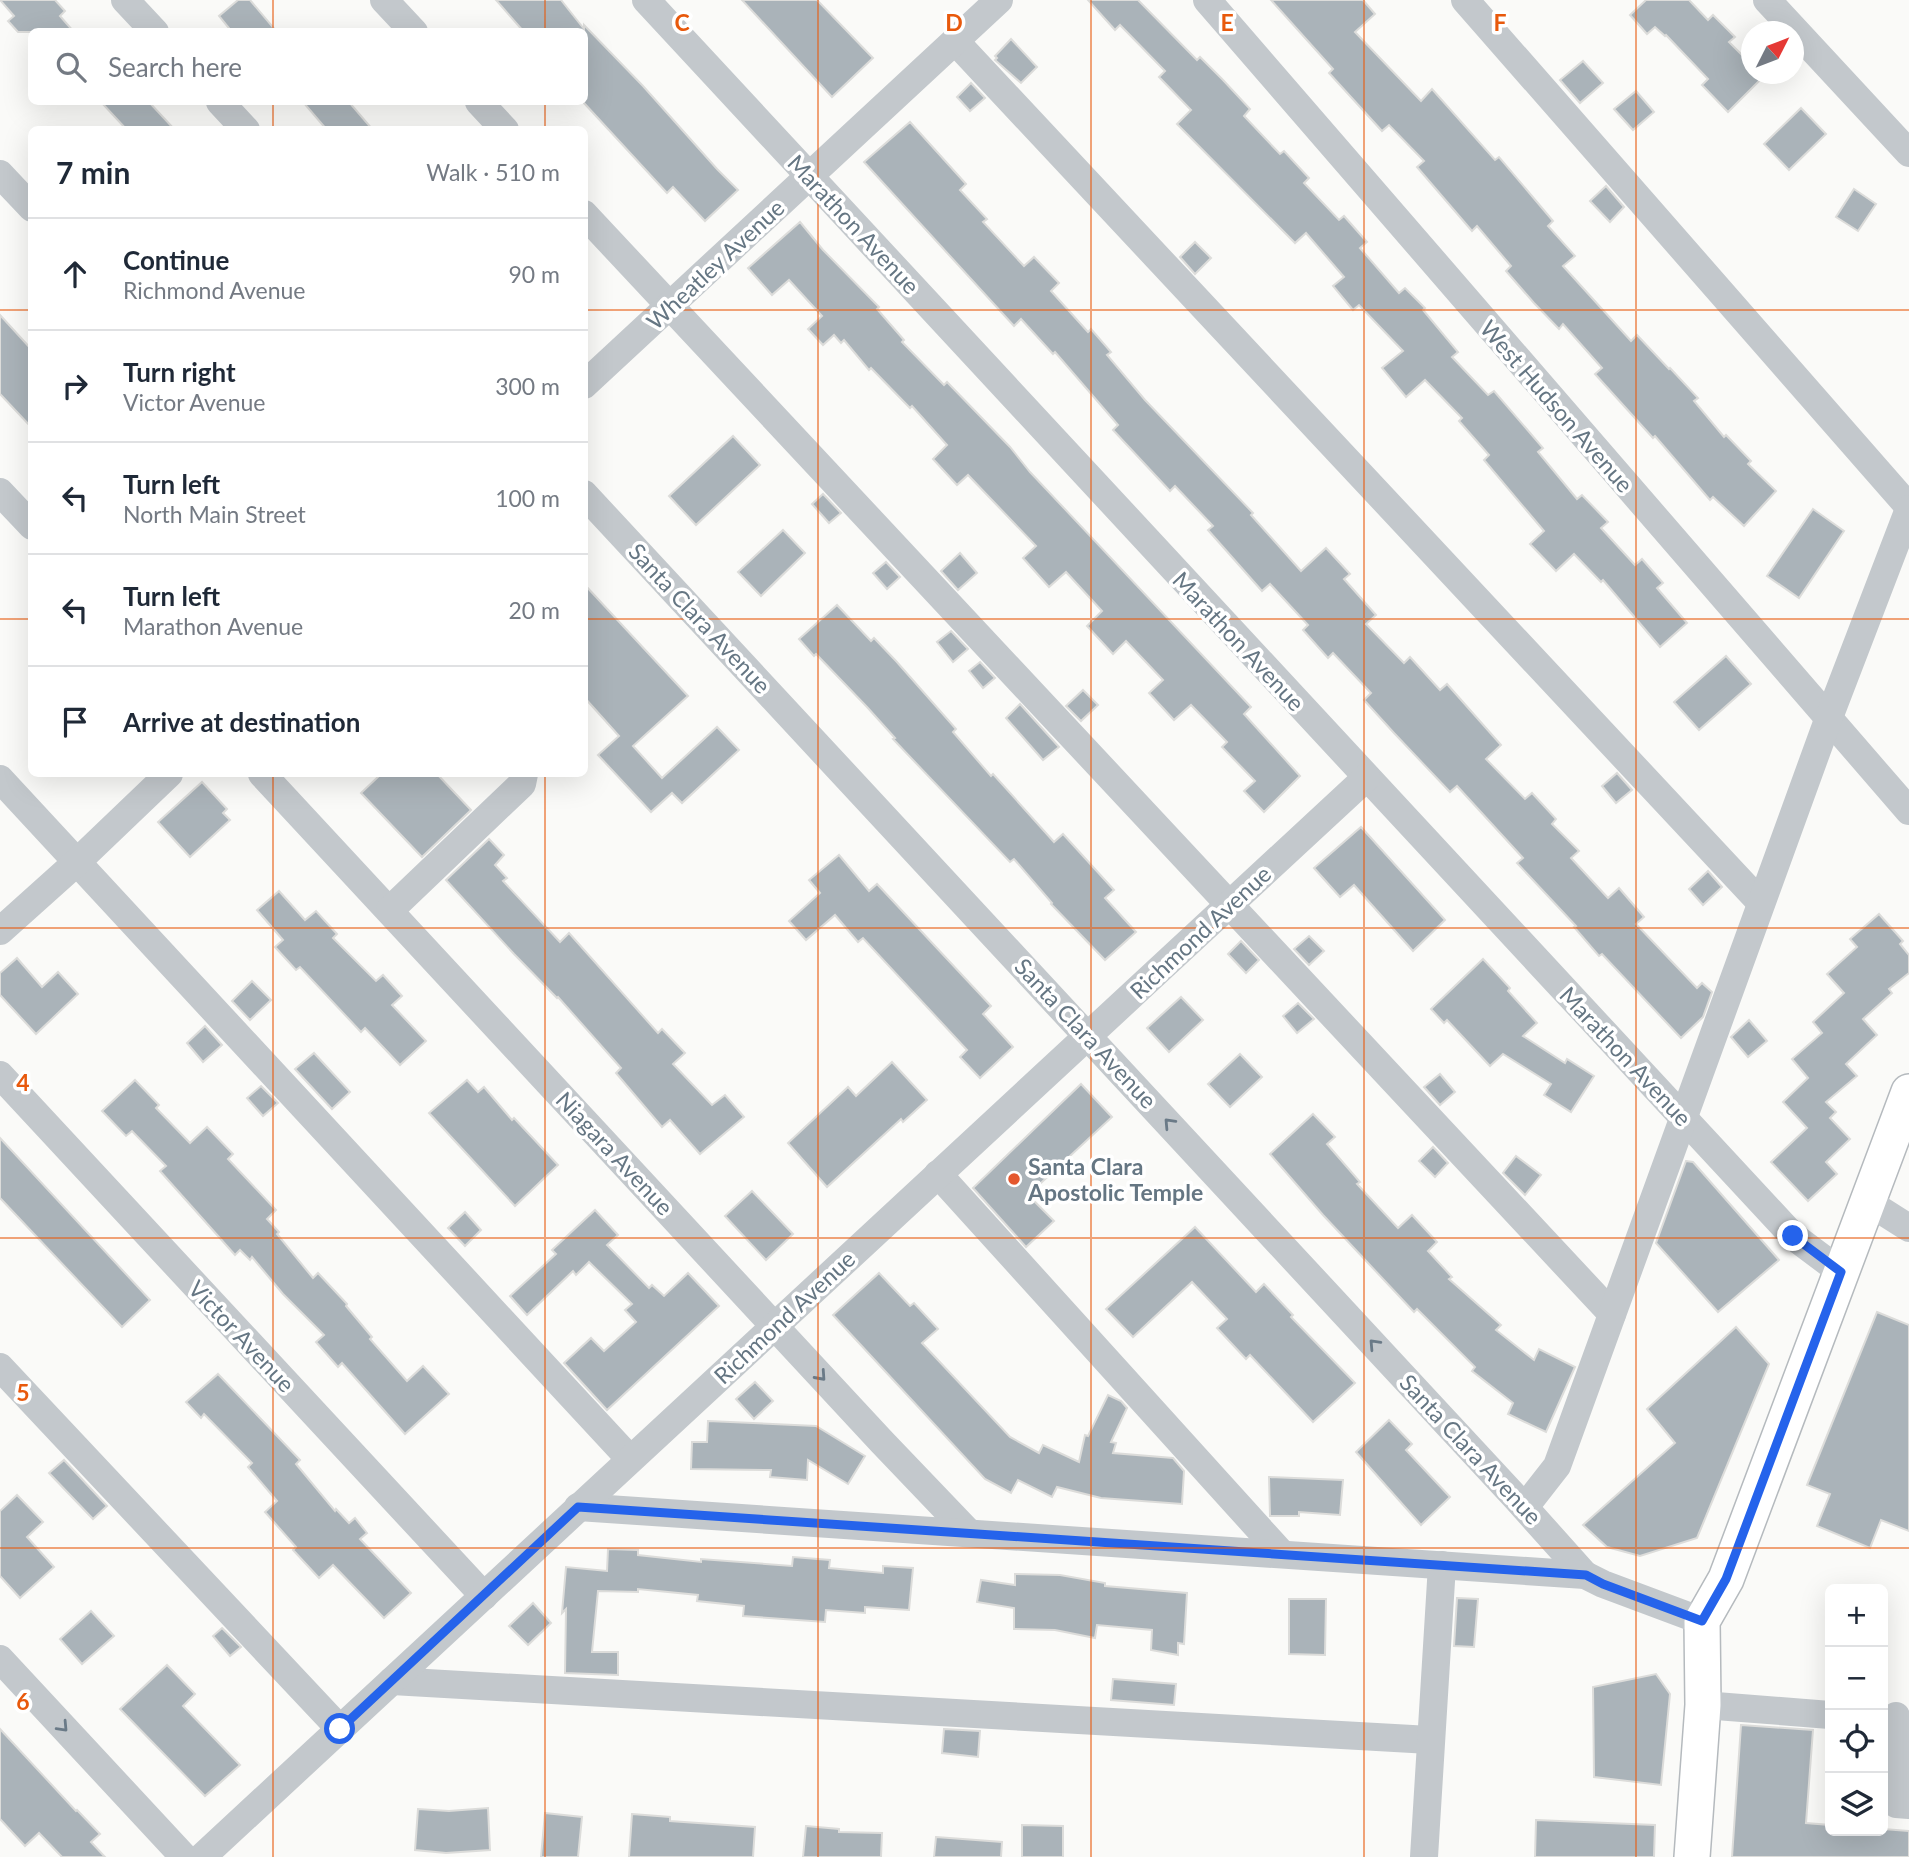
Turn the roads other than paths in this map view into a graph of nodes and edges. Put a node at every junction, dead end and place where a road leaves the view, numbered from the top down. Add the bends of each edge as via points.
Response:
1 (125, 0) edge
2 (384, 0) edge
3 (646, 0) edge
4 (999, 0) edge
5 (1207, 0) edge
6 (1465, 0) edge
7 (1767, 0) edge
8 (151, 28) edge
9 (410, 28) edge
10 (955, 41) junction
11 (223, 105) edge
12 (482, 105) edge
13 (242, 126) edge
14 (501, 126) edge
15 (1909, 153) edge
16 (0, 174) edge
17 (811, 177) junction
18 (28, 204) edge
19 (588, 218) edge
20 (670, 306) junction
21 (588, 381) edge
22 (0, 492) edge
23 (588, 498) edge
24 (1909, 508) edge
25 (28, 522) edge
26 (1828, 720) junction
27 (166, 777) edge
28 (265, 777) edge
29 (523, 777) edge
30 (1366, 778) junction
31 (0, 779) edge
32 (1909, 811) edge
33 (77, 862) junction
34 (1761, 903) junction
35 (1229, 905) junction
36 (390, 910) junction
37 (0, 931) edge
38 (1088, 1036) junction
39 (0, 1075) edge
40 (1909, 1092) edge
41 (1683, 1117) junction
42 (939, 1174) junction
43 (1868, 1202) junction
44 (1909, 1228) edge
45 (1841, 1272) junction
46 (1612, 1314) junction
47 (775, 1325) junction
48 (0, 1367) edge
49 (630, 1459) junction
50 (578, 1507) junction
51 (1525, 1507) junction
52 (969, 1533) junction
53 (1282, 1554) junction
54 (1442, 1565) junction
55 (1586, 1575) junction
56 (484, 1596) junction
57 (1702, 1621) junction
58 (0, 1659) edge
59 (392, 1681) junction
60 (1703, 1705) junction
61 (1825, 1714) edge
62 (1896, 1716) edge
63 (340, 1729) junction
64 (1430, 1740) junction
65 (1909, 1805) edge
66 (184, 1857) edge
67 (202, 1857) edge
68 (1424, 1857) edge
69 (1692, 1857) edge

1 - 8 street
2 - 9 street
3 - 17 street, Marathon Avenue
4 - 10 street, Wheatley Avenue
5 - 26 street, West Hudson Avenue
6 - 24 street
7 - 15 street
10 - 17 street, Wheatley Avenue
10 - 34 street
11 - 13 street
12 - 14 street
16 - 18 street
17 - 20 street, Wheatley Avenue
17 - 30 street, Marathon Avenue
19 - 20 street
20 - 21 street, Wheatley Avenue
20 - 35 street
22 - 25 street
23 - 38 street, Santa Clara Avenue
24 - 26 street
26 - 32 street, West Hudson Avenue
26 - 34 street
27 - 33 street
28 - 36 street, Niagara Avenue
29 - 36 street
30 - 35 street, Richmond Avenue
30 - 41 street, Marathon Avenue
31 - 33 street
33 - 37 street
33 - 49 street
34 - 41 street
35 - 38 street, Richmond Avenue
35 - 46 street
36 - 47 street, Niagara Avenue
38 - 42 street, Richmond Avenue
51 -> 38 street, Santa Clara Avenue
39 - 56 street, Victor Avenue
40 - 43 main road
41 - 45 street, Marathon Avenue via 1793,1236
41 - 46 street
42 - 47 street, Richmond Avenue
42 - 53 street
43 - 44 street
43 - 45 main road
45 - 57 main road via 1726,1579
46 - 51 street via 1557,1466
47 - 49 street, Richmond Avenue
47 -> 52 street, Niagara Avenue
48 - 63 street
49 - 50 street, Richmond Avenue
50 - 52 street
50 - 56 street, Richmond Avenue
51 - 55 street, Santa Clara Avenue
52 - 53 street
53 - 54 street
54 - 55 street
54 - 64 street
55 - 57 street
56 - 59 street, Richmond Avenue
57 - 60 main road
58 -> 66 street
59 - 63 street, Richmond Avenue
59 - 64 street
60 - 61 street
60 - 69 main road
62 - 65 street via 1896,1804
63 - 67 street, Richmond Avenue
64 - 68 street

